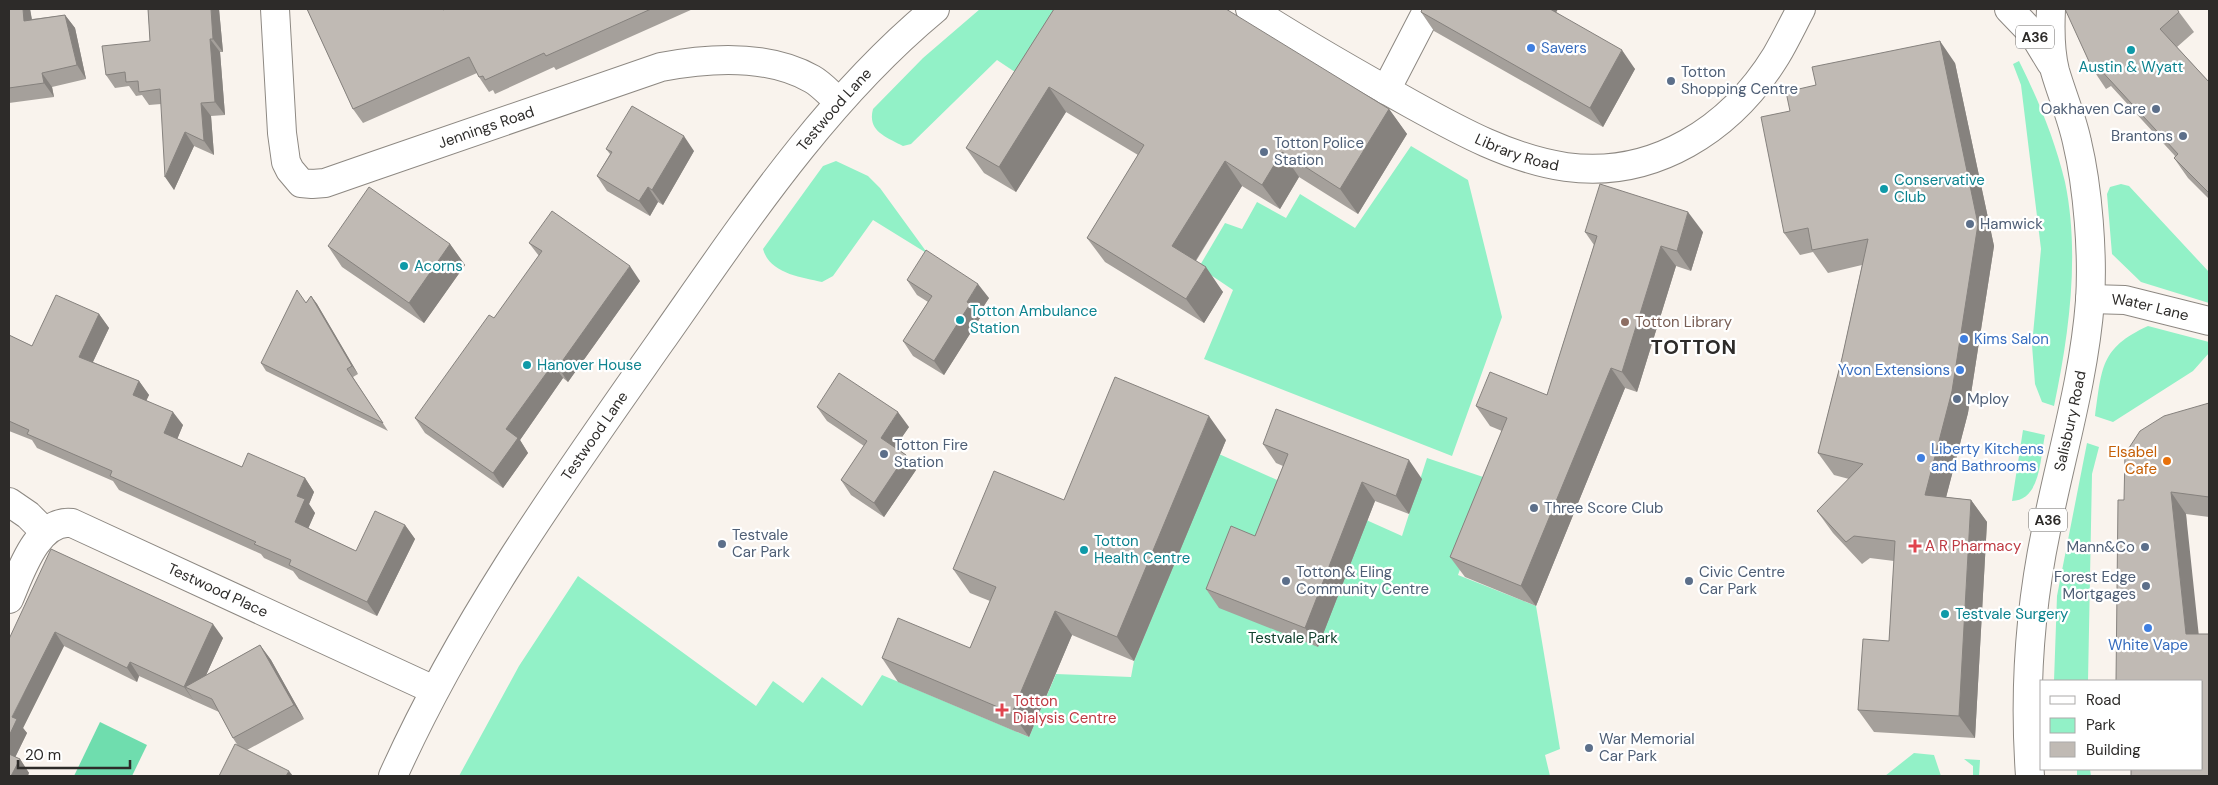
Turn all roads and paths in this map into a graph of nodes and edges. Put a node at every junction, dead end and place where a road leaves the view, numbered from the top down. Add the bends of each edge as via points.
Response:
1 (275, 9) edge
2 (935, 9) edge
3 (1250, 9) edge
4 (1428, 9) edge
5 (1801, 9) edge
6 (1820, 9) edge
7 (2009, 9) edge
8 (2051, 9) edge
9 (1777, 55) junction
10 (2055, 69) junction
11 (1386, 90) junction
12 (838, 102) junction
13 (2090, 300) junction
14 (2209, 321) edge
15 (9, 502) edge
16 (45, 532) junction
17 (9, 598) edge
18 (434, 690) junction
19 (393, 776) edge
20 (2030, 776) edge

1 - 12 street, Jennings Road via 286,162 293,176 312,184 372,167 661,67 693,61 732,61 782,67 813,79
2 - 12 street, Testwood Lane
3 - 11 street, Library Road
4 - 11 street
5 - 9 street, Library Road
6 - 9 street, Library Road
7 - 10 street, Salisbury Road / A36 via 2034,35
8 - 10 street, Salisbury Road / A36
9 - 11 street, Library Road via 1748,94 1700,137 1663,156 1619,168 1565,167 1518,155
10 - 13 street, Salisbury Road / A36 via 2078,142 2088,220
12 - 18 street, Testwood Lane via 754,210 548,501 499,576
13 - 14 street, Water Lane via 2125,300
13 - 20 street, Salisbury Road / A36 via 2084,358 2034,599 2027,675
15 - 16 street
16 - 17 street via 29,554
16 - 18 street, Testwood Place via 67,523 85,528
18 - 19 street, Testwood Lane

